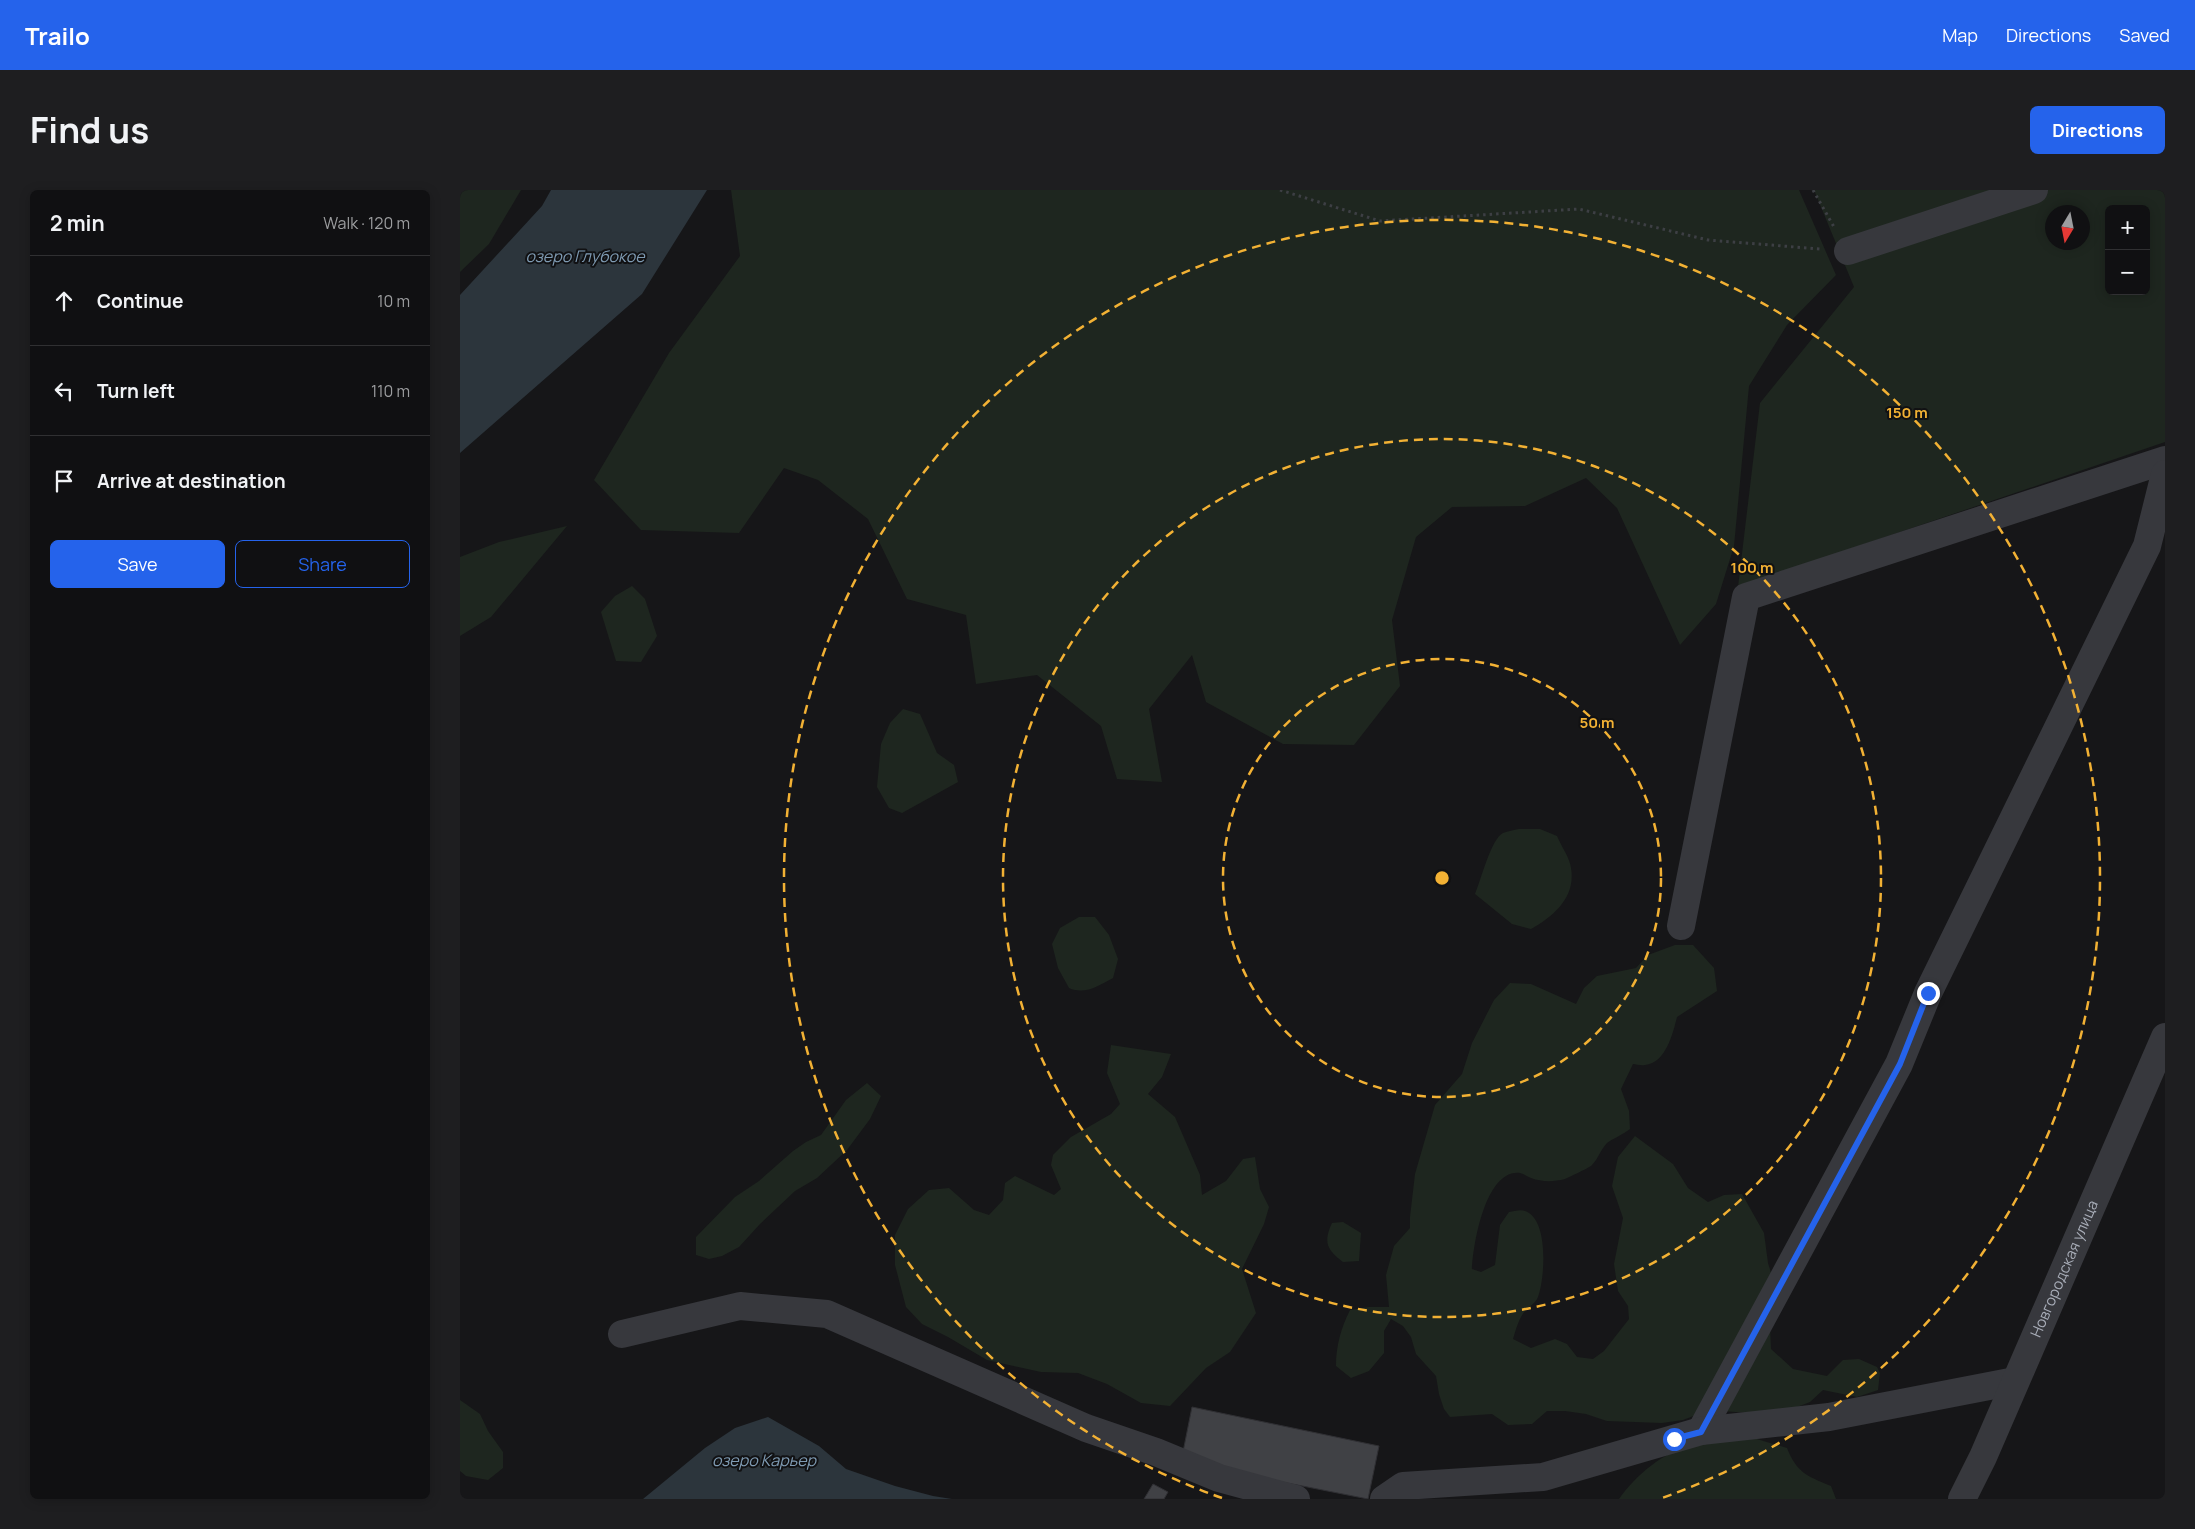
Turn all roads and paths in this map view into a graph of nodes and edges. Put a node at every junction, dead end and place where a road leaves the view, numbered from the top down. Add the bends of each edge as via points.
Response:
1 (1280, 190) edge
2 (1813, 190) edge
3 (2034, 190) edge
4 (1848, 251) junction
5 (2165, 460) edge
6 (2165, 474) edge
7 (1681, 926) dead end
8 (2165, 1037) edge
9 (622, 1334) dead end
10 (2016, 1381) junction
11 (1701, 1432) junction
12 (1296, 1499) edge
13 (1384, 1499) edge
14 (1962, 1499) edge

1 - 4 path via 1380,221 1579,208 1708,240
2 - 4 path
3 - 4 street
5 - 7 street via 1746,596
6 - 11 street via 2147,546 1928,993 1900,1064
8 - 10 street, Новгородская улица
9 - 12 street via 740,1306 827,1314 1086,1428 1219,1478
10 - 11 street via 1829,1417
10 - 14 street, Новгородская улица
11 - 13 street via 1543,1477 1403,1486

